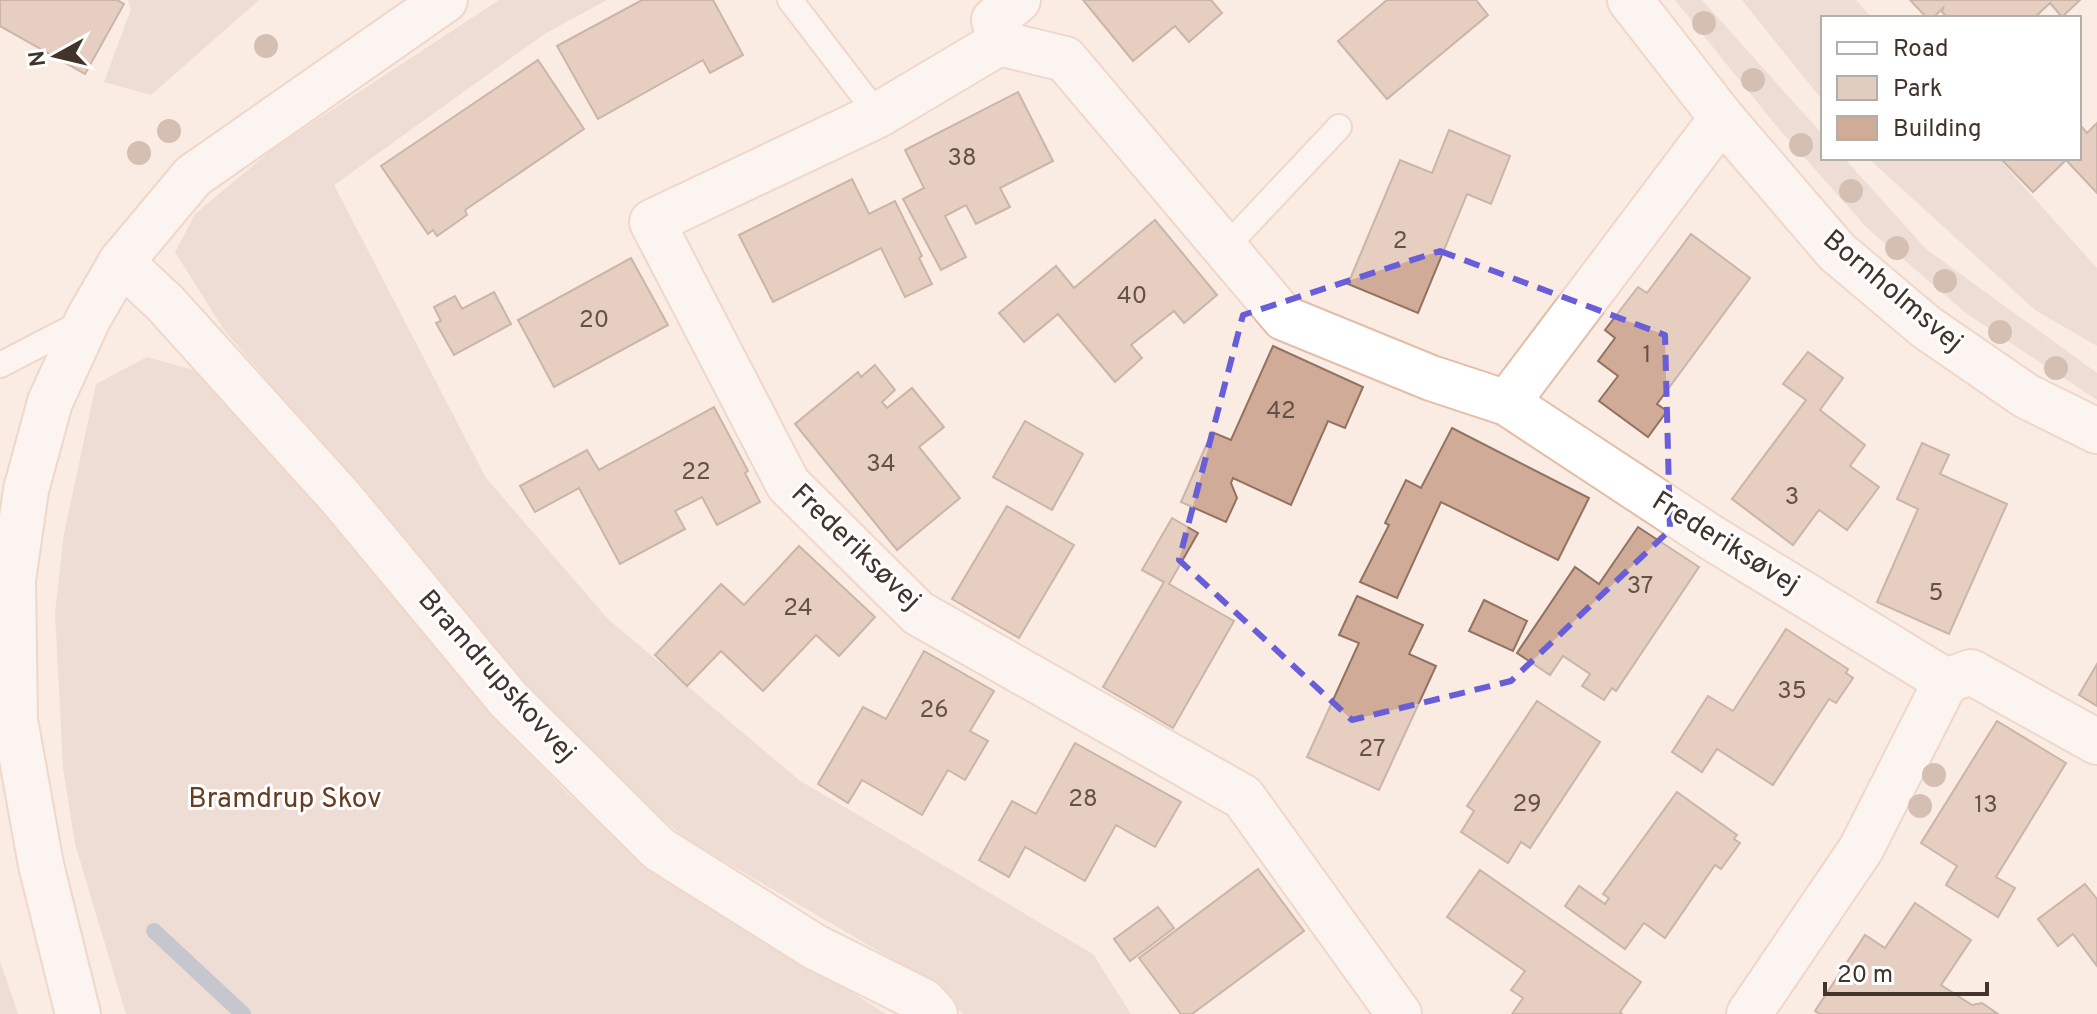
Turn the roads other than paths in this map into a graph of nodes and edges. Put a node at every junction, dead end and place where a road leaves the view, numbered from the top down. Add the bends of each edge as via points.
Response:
1 (445, 0) edge
2 (790, 0) edge
3 (1018, 0) edge
4 (1630, 0) edge
5 (999, 43) junction
6 (878, 115) junction
7 (1722, 118) junction
8 (1339, 127) dead end
9 (1225, 248) junction
10 (121, 262) junction
11 (88, 319) junction
12 (0, 365) edge
13 (1507, 403) junction
14 (2097, 431) edge
15 (1946, 681) junction
16 (2097, 742) edge
17 (78, 1014) edge
18 (935, 1014) edge
19 (1399, 1014) edge
20 (1749, 1014) edge

1 - 10 street via 193,176
2 - 6 lane
3 - 5 street via 994,20
4 - 7 street, Bornholmsvej
5 - 6 street, Frederiksøvej
5 - 9 street, Frederiksøvej via 1065,59
6 - 19 street, Frederiksøvej via 652,222 788,484 918,613 1243,797
7 - 13 street
7 - 14 street, Bornholmsvej via 1837,252 1926,327 2026,396
8 - 9 lane
9 - 13 street, Frederiksøvej via 1284,318
10 - 11 street
10 - 18 street, Bramdrupskovvej via 165,303 341,498 508,699 659,849 815,947 923,1001
11 - 12 lane
11 - 17 street via 50,402 26,490 13,580 15,720 41,865
13 - 15 street, Frederiksøvej via 1712,538
15 - 16 street via 1971,672
15 - 20 street via 1861,849

